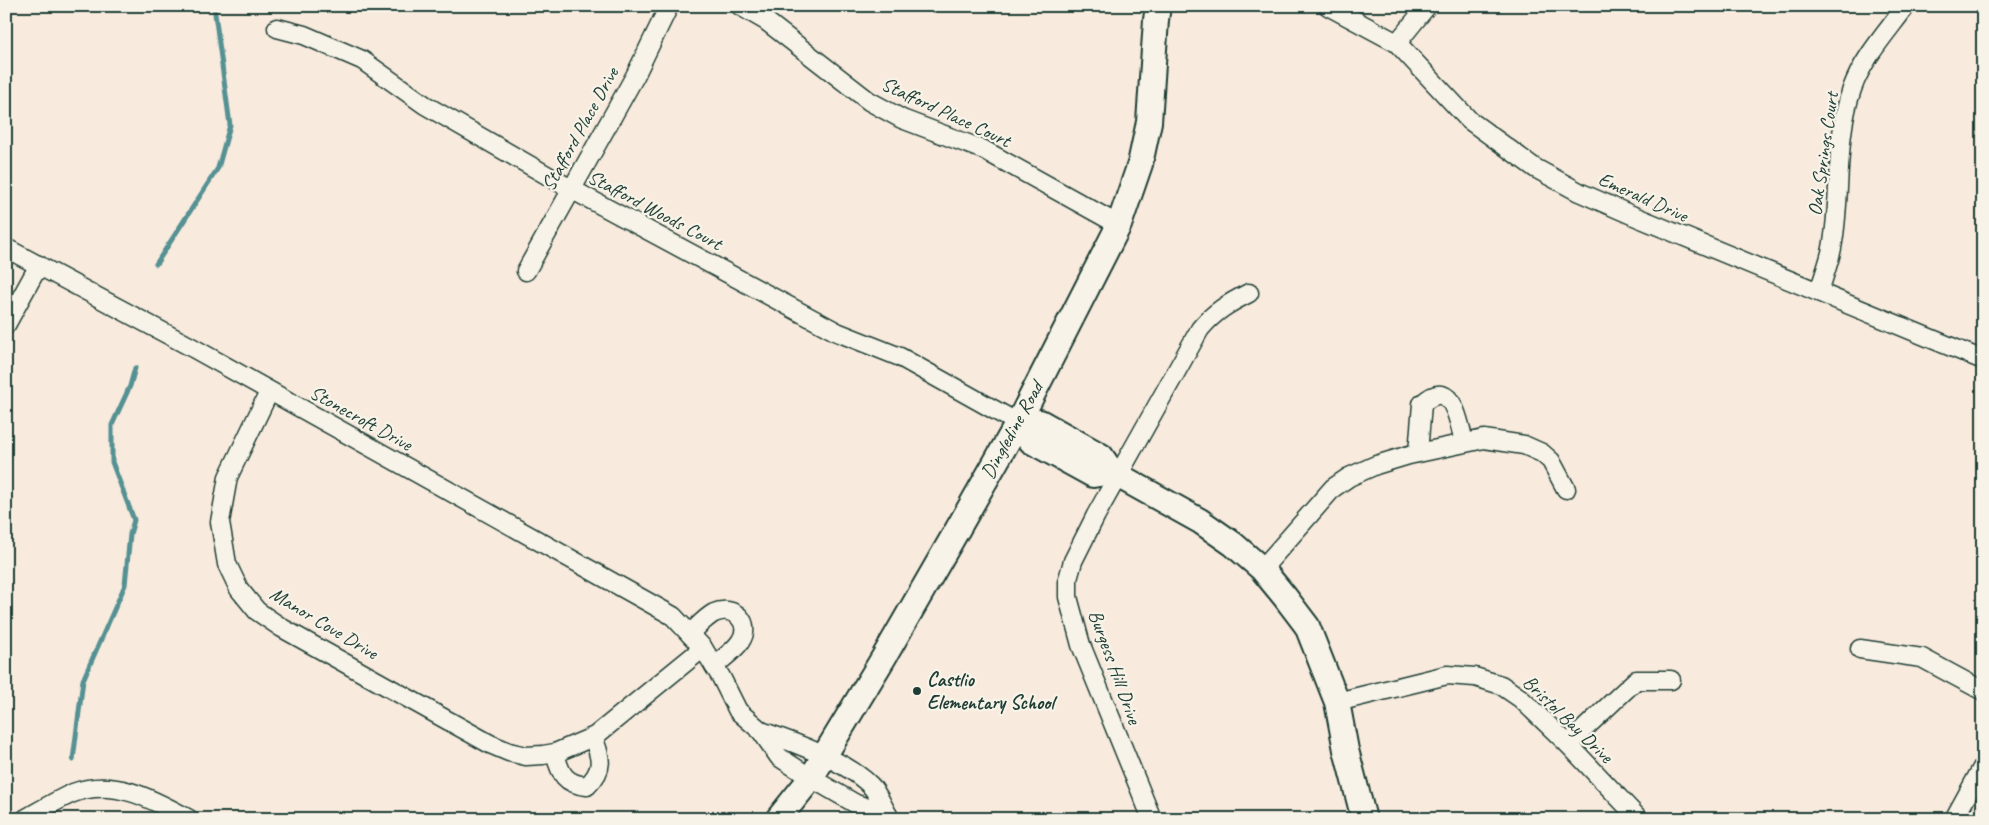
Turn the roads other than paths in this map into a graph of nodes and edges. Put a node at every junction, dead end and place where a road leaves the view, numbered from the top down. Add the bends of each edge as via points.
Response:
1 (669, 6) edge
2 (740, 6) edge
3 (1158, 6) edge
4 (1328, 6) edge
5 (1427, 6) edge
6 (1906, 6) edge
7 (277, 28) dead end
8 (1397, 43) junction
9 (571, 189) junction
10 (1118, 224) junction
11 (6, 248) edge
12 (39, 265) junction
13 (526, 271) dead end
14 (1819, 292) junction
15 (1249, 293) dead end
16 (6, 325) edge
17 (1983, 360) edge
18 (269, 392) junction
19 (1018, 423) junction
20 (1464, 443) junction
21 (1418, 453) junction
22 (1116, 474) junction
23 (1566, 489) dead end
24 (1262, 569) junction
25 (690, 634) junction
26 (703, 648) junction
27 (1860, 649) dead end
28 (714, 666) junction
29 (1671, 680) dead end
30 (1983, 690) edge
31 (1338, 702) junction
32 (760, 731) junction
33 (593, 737) junction
34 (1568, 744) junction
35 (555, 753) junction
36 (824, 756) junction
37 (1983, 766) edge
38 (811, 778) junction
39 (889, 816) edge
40 (25, 819) edge
41 (189, 819) edge
42 (778, 819) edge
43 (1152, 819) edge
44 (1364, 819) edge
45 (1639, 819) edge
46 (1954, 819) edge

1 - 9 street, Stafford Place Drive
2 - 10 street, Stafford Place Court via 780,32 869,101 902,119 984,150
3 - 10 street, Dingledine Road via 1149,122 1140,164
4 - 8 street, Emerald Drive
5 - 8 street
6 - 14 street, Oak Springs Court via 1869,56 1852,89 1843,128 1832,248
7 - 9 street, Stafford Woods Court via 304,35 362,60 425,105
8 - 14 street, Emerald Drive via 1469,120 1535,168 1579,192
9 - 13 street, Stafford Place Drive
9 - 19 street, Stafford Woods Court via 837,332 879,347 928,371
10 - 19 street, Dingledine Road
11 - 12 street, Stonecroft Drive
12 - 16 street
12 - 18 street, Stonecroft Drive
14 - 17 street, Emerald Drive
15 - 22 street, Burgess Hill Drive via 1222,307 1200,329
18 - 25 street, Stonecroft Drive via 672,616
18 - 35 street, Manor Cove Drive via 228,477 220,522 227,564 239,589 257,611 282,628 490,744 526,756
19 - 22 street via 1031,441 1093,475
19 - 36 street, Dingledine Road
20 - 21 street
20 - 21 street via 1456,410 1447,397 1431,395 1422,404
20 - 23 street via 1484,440 1524,445 1542,453 1551,461
21 - 24 street via 1376,465 1333,488
22 - 24 street via 1200,521
22 - 43 street, Burgess Hill Drive via 1073,561 1068,597 1081,645
24 - 31 street via 1307,626
25 - 26 street, Stonecroft Drive
25 - 28 street via 716,612 731,611 740,616 744,624 740,643
26 - 28 street, Stonecroft Drive
26 - 33 street, Manor Cove Drive
27 - 30 street via 1922,658
28 - 32 street, Stonecroft Drive via 738,711
29 - 34 street via 1636,680
31 - 34 street, Bristol Bay Drive via 1447,675 1475,677 1501,685 1520,698
31 - 44 street via 1346,750
32 - 36 street, Stonecroft Drive
32 - 38 street, Stonecroft Drive via 779,757
33 - 35 street, Manor Cove Drive
33 - 35 street via 601,766 587,786 577,785 562,775
34 - 45 street, Bristol Bay Drive
36 - 38 street, Dingledine Road
36 - 39 street, Stonecroft Drive via 871,786
37 - 46 street
38 - 39 street, Stonecroft Drive via 856,804
38 - 42 street, Dingledine Road
40 - 41 street via 74,793 116,788 139,794

